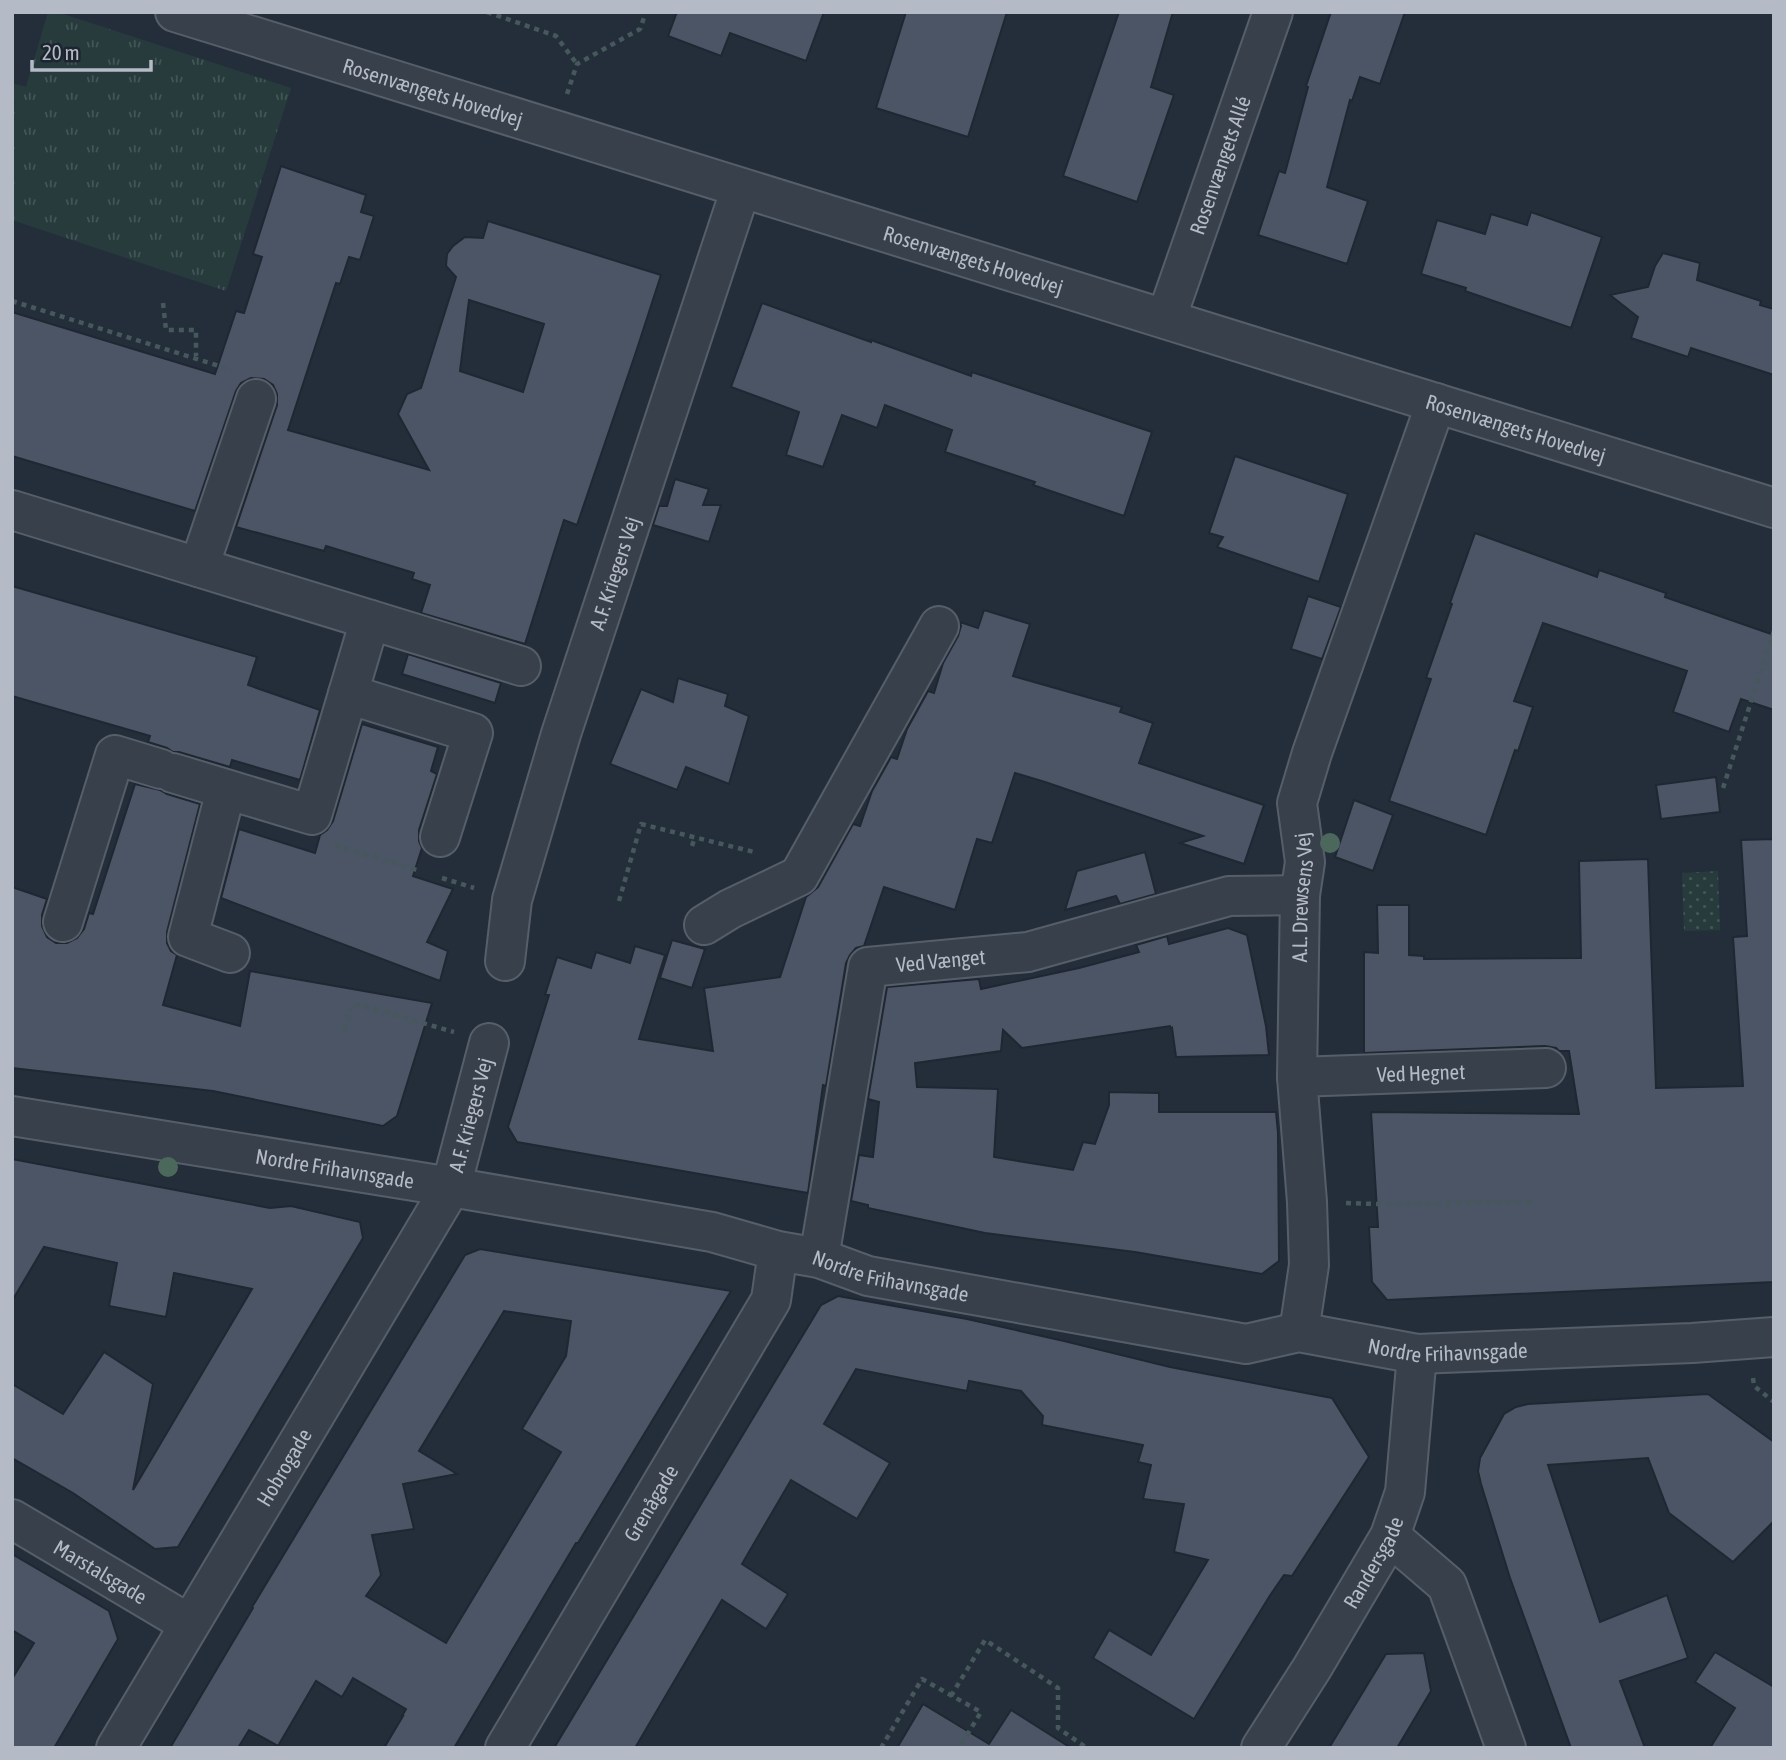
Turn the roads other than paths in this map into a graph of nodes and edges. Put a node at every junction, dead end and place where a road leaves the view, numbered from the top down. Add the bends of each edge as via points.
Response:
1 (175, 12) edge
2 (1273, 12) edge
3 (741, 188) junction
4 (1166, 319) junction
5 (256, 399) road end
6 (1436, 403) junction
7 (1774, 508) edge
8 (12, 510) edge
9 (199, 567) junction
10 (370, 620) junction
11 (939, 626) dead end
12 (521, 666) dead end
13 (348, 694) junction
14 (226, 790) junction
15 (440, 837) dead end
16 (1303, 878) junction
17 (64, 922) dead end
18 (704, 925) dead end
19 (229, 953) dead end
20 (505, 961) dead end
21 (489, 1042) road end
22 (1546, 1068) dead end
23 (1297, 1077) junction
24 (12, 1116) edge
25 (451, 1187) junction
26 (778, 1251) junction
27 (819, 1258) junction
28 (1299, 1332) junction
29 (1774, 1337) edge
30 (1417, 1354) junction
31 (12, 1519) edge
32 (1390, 1536) junction
33 (189, 1624) junction
34 (116, 1748) edge
35 (505, 1748) edge
36 (1261, 1748) edge
37 (1506, 1748) edge

1 - 3 street, Rosenvængets Hovedvej
2 - 4 street, Rosenvængets Allé
3 - 4 street, Rosenvængets Hovedvej
3 - 20 street, A.F. Kriegers Vej via 561,734 512,900
4 - 6 street, Rosenvængets Hovedvej
5 - 9 street
6 - 7 street, Rosenvængets Hovedvej
6 - 16 street, A.L. Drewsens Vej via 1297,803
8 - 9 street
9 - 10 street
10 - 12 street
10 - 13 street
11 - 18 street via 799,876
13 - 14 street via 312,815
13 - 15 street via 473,733
14 - 17 street via 115,755
14 - 19 street via 188,937
16 - 23 street, A.L. Drewsens Vej
16 - 27 street, Ved Vænget via 1028,952 869,967
21 - 25 street, A.F. Kriegers Vej
22 - 23 street, Ved Hegnet
23 - 28 street, A.L. Drewsens Vej via 1309,1265
24 - 25 street, Nordre Frihavnsgade
25 - 26 street, Nordre Frihavnsgade via 712,1232
25 - 33 street, Hobrogade
26 - 27 street, Nordre Frihavnsgade
26 - 35 street, Grenågade via 771,1300
27 - 28 street, Nordre Frihavnsgade via 867,1276 1246,1344
28 - 30 street, Nordre Frihavnsgade
29 - 30 street, Nordre Frihavnsgade
30 - 32 street, Randersgade via 1405,1492
31 - 33 street, Marstalsgade
32 - 36 street, Randersgade
32 - 37 street via 1447,1585
33 - 34 street, Hobrogade

